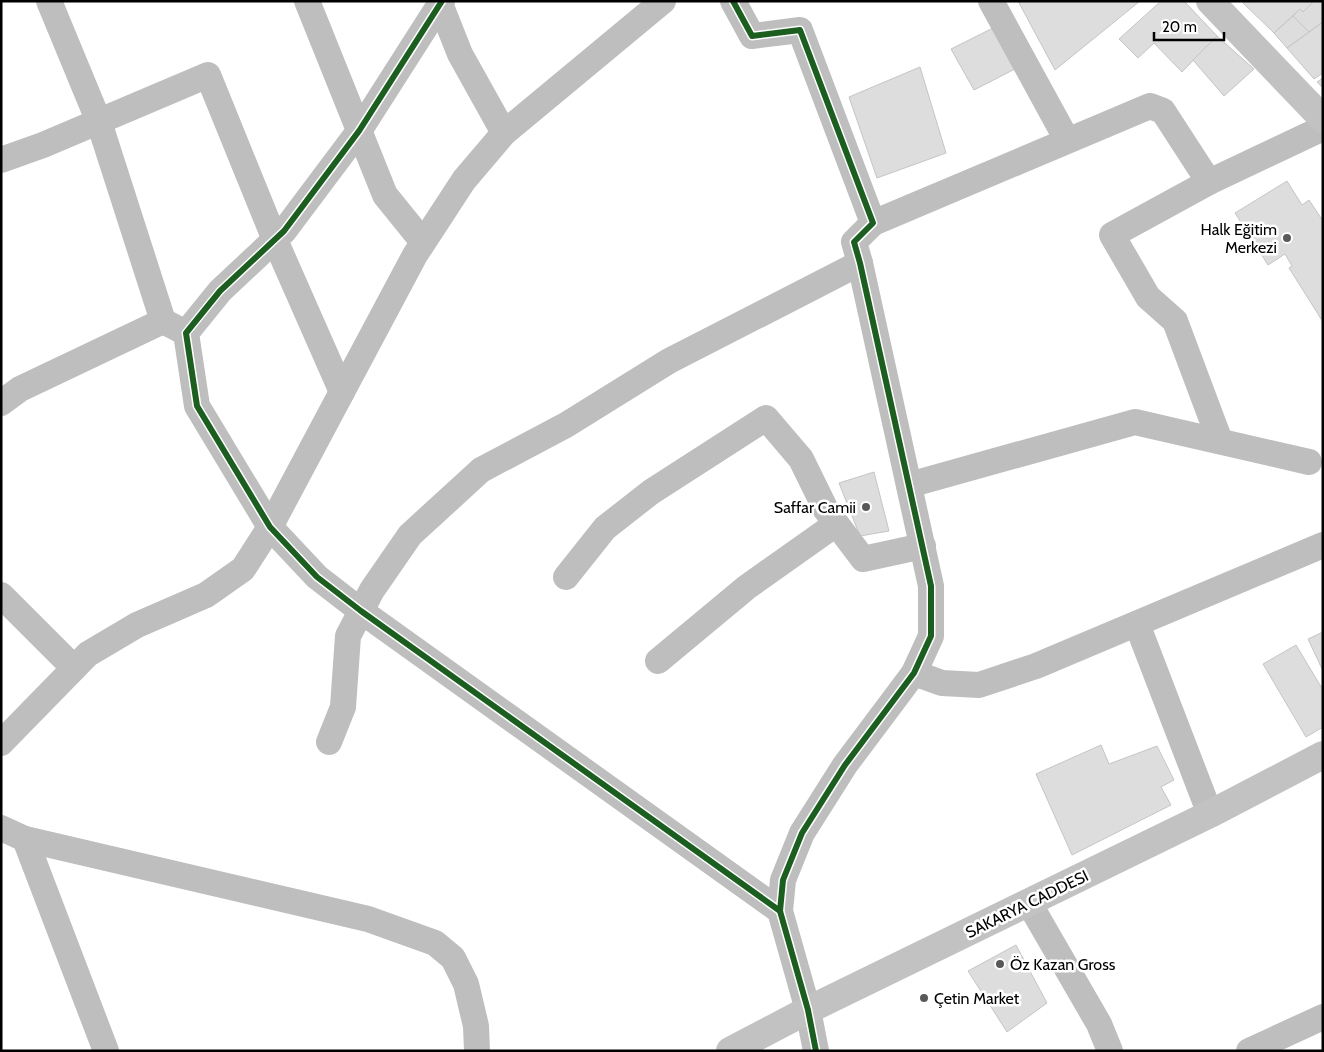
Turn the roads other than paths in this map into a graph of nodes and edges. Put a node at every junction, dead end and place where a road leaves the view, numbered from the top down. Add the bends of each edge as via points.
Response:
1 (49, 1) edge
2 (307, 1) edge
3 (663, 1) edge
4 (733, 1) edge
5 (991, 1) edge
6 (1210, 1) edge
7 (440, 2) edge
8 (1323, 119) edge
9 (99, 122) junction
10 (1323, 128) edge
11 (359, 131) junction
12 (504, 133) junction
13 (1067, 140) junction
14 (1, 160) edge
15 (1209, 182) junction
16 (873, 223) junction
17 (275, 240) junction
18 (423, 242) junction
19 (860, 264) junction
20 (163, 321) junction
21 (186, 333) junction
22 (342, 392) junction
23 (1, 403) edge
24 (1220, 441) junction
25 (1309, 462) dead end
26 (909, 486) junction
27 (836, 524) junction
28 (270, 527) junction
29 (1323, 545) edge
30 (923, 546) junction
31 (566, 577) dead end
32 (1, 595) edge
33 (361, 611) junction
34 (1137, 624) junction
35 (658, 660) dead end
36 (74, 668) junction
37 (914, 673) junction
38 (329, 742) dead end
39 (1, 743) edge
40 (1323, 755) edge
41 (1210, 814) junction
42 (1, 828) edge
43 (25, 838) junction
44 (1029, 903) junction
45 (780, 912) junction
46 (808, 1010) junction
47 (1323, 1017) edge
48 (106, 1051) edge
49 (477, 1051) edge
50 (730, 1051) edge
51 (816, 1051) edge
52 (1110, 1051) edge
53 (1249, 1051) edge

1 - 9 street
2 - 11 street
3 - 12 street
4 - 16 street via 752,36 800,30
5 - 13 street
6 - 8 street
7 - 11 street
7 - 12 street via 460,54
9 - 14 street
9 - 17 street via 208,75
9 - 20 street
10 - 15 street
11 - 17 street
11 - 18 street via 385,195
12 - 18 street via 464,180
13 - 15 street via 1150,106 1164,111
13 - 16 street
15 - 24 street via 1112,235 1148,297 1176,321
16 - 19 street via 854,242
17 - 21 street via 220,291
17 - 22 street
18 - 22 street
19 - 26 street
19 - 33 street via 669,361 566,425 481,470 410,535
20 - 21 street
20 - 23 street via 20,389
21 - 28 street via 197,406
22 - 28 street
24 - 25 street
24 - 26 street via 1135,422
26 - 30 street
27 - 30 street via 863,559
27 - 31 street via 801,459 766,418 651,492 605,528
27 - 35 street via 747,587
28 - 33 street via 317,577
28 - 36 street via 243,569 206,595 137,625 88,654
29 - 34 street
30 - 37 street via 931,586 931,636
32 - 36 street
33 - 38 street via 348,636 343,707
33 - 45 street
34 - 37 street via 979,686 942,682
34 - 41 street
36 - 39 street
37 - 45 street via 845,765 802,833 783,880
40 - 41 street, SAKARYA CADDESI
41 - 44 street, SAKARYA CADDESI
42 - 43 street
43 - 48 street
43 - 49 street via 368,919 435,943 454,958 466,984 476,1026
44 - 46 street, SAKARYA CADDESI
44 - 52 street via 1099,1024
45 - 46 street
46 - 50 street, SAKARYA CADDESI
46 - 51 street
47 - 53 street

